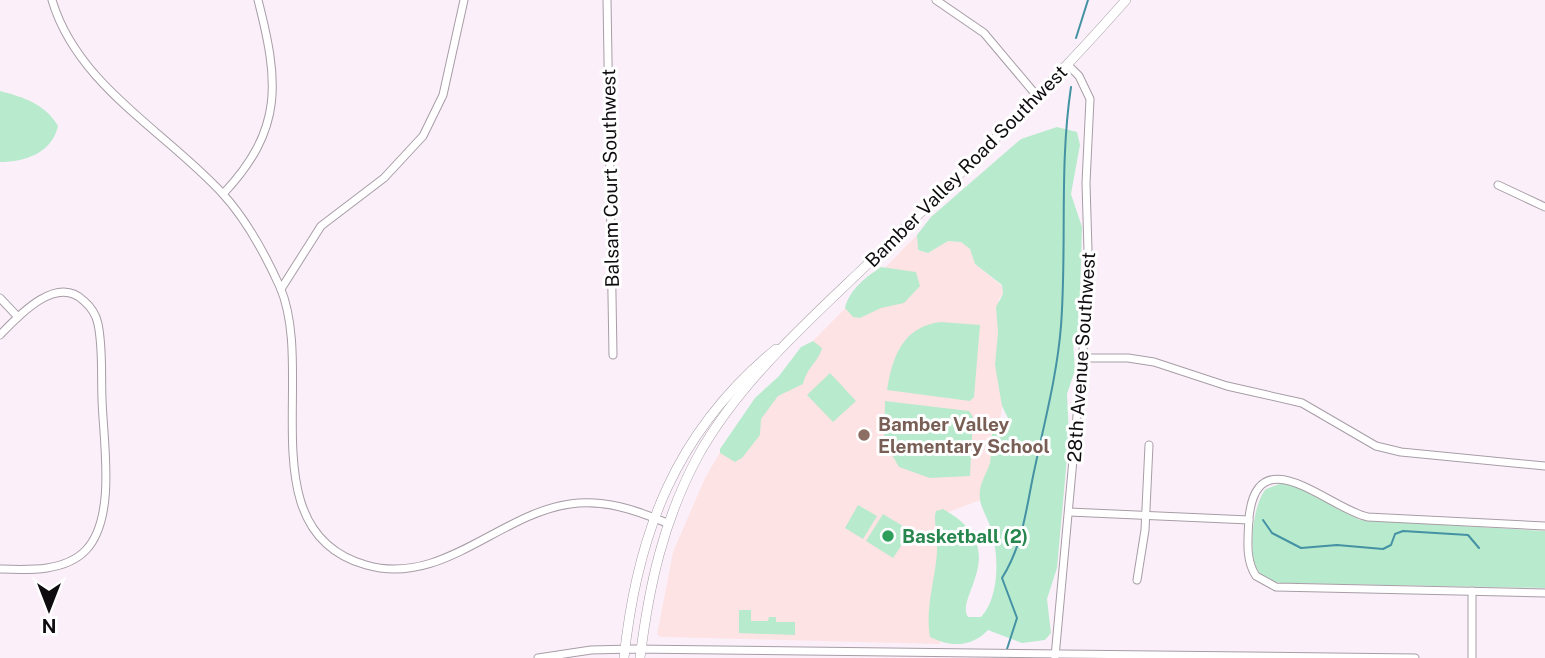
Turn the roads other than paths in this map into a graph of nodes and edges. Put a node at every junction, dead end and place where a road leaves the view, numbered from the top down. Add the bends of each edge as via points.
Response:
1 (52, 0) edge
2 (258, 0) edge
3 (464, 0) edge
4 (607, 0) edge
5 (936, 0) edge
6 (1126, 0) edge
7 (1069, 65) junction
8 (1037, 96) junction
9 (1498, 185) dead end
10 (223, 194) junction
11 (1545, 207) edge
12 (281, 289) junction
13 (0, 298) edge
14 (18, 317) junction
15 (801, 328) junction
16 (0, 335) edge
17 (613, 355) dead end
18 (1083, 358) junction
19 (1149, 445) dead end
20 (1545, 466) edge
21 (1069, 512) junction
22 (1146, 515) junction
23 (653, 517) junction
24 (1249, 520) junction
25 (667, 523) junction
26 (1545, 526) edge
27 (0, 569) edge
28 (1137, 580) dead end
29 (1472, 591) junction
30 (1545, 593) edge
31 (624, 654) edge
32 (640, 654) edge
33 (720, 654) edge
34 (805, 654) edge
35 (1055, 657) edge
36 (1251, 657) edge
37 (1355, 657) edge
38 (538, 658) edge
39 (1415, 658) edge
40 (1472, 658) edge

1 - 10 street via 62,28 102,82
2 - 10 street via 270,47 269,126 260,147
3 - 12 street via 443,95 423,136 384,178 321,226
4 - 17 street, Balsam Court Southwest
5 - 8 street via 984,33
6 - 7 main road, Bamber Valley Road Southwest
7 - 8 main road, Bamber Valley Road Southwest
7 - 18 street, 28th Avenue Southwest via 1090,99 1086,183 1089,284
8 - 15 main road, Bamber Valley Road Southwest
9 - 11 street
10 - 12 street
12 - 23 street via 292,353 293,448 300,502 310,526 333,549 365,565 414,568 441,561 540,512 569,504 609,505
13 - 14 street
14 - 16 street
14 - 27 street via 57,292 71,292 93,311 100,339 105,501 96,536 72,560 53,568
15 - 23 main road, Bamber Valley Road Southwest via 749,373 705,424
15 - 25 main road, Bamber Valley Road Southwest via 728,410 699,454
18 - 20 street via 1146,361 1302,403 1355,436 1387,449
18 - 21 street, 28th Avenue Southwest
19 - 22 street
21 - 22 street
21 - 35 street, 28th Avenue Southwest
22 - 24 street
22 - 28 street
23 - 25 street
23 - 31 main road, Bamber Valley Road Southwest via 633,586
24 - 26 street via 1255,495 1263,485 1282,479 1368,517
24 - 29 street via 1250,567 1270,586
25 - 32 main road, Bamber Valley Road Southwest via 649,586
29 - 30 street
29 - 40 street
31 - 32 street
31 - 38 street
32 - 33 street
33 - 34 street
34 - 35 street
35 - 36 street
36 - 37 street
37 - 39 street

